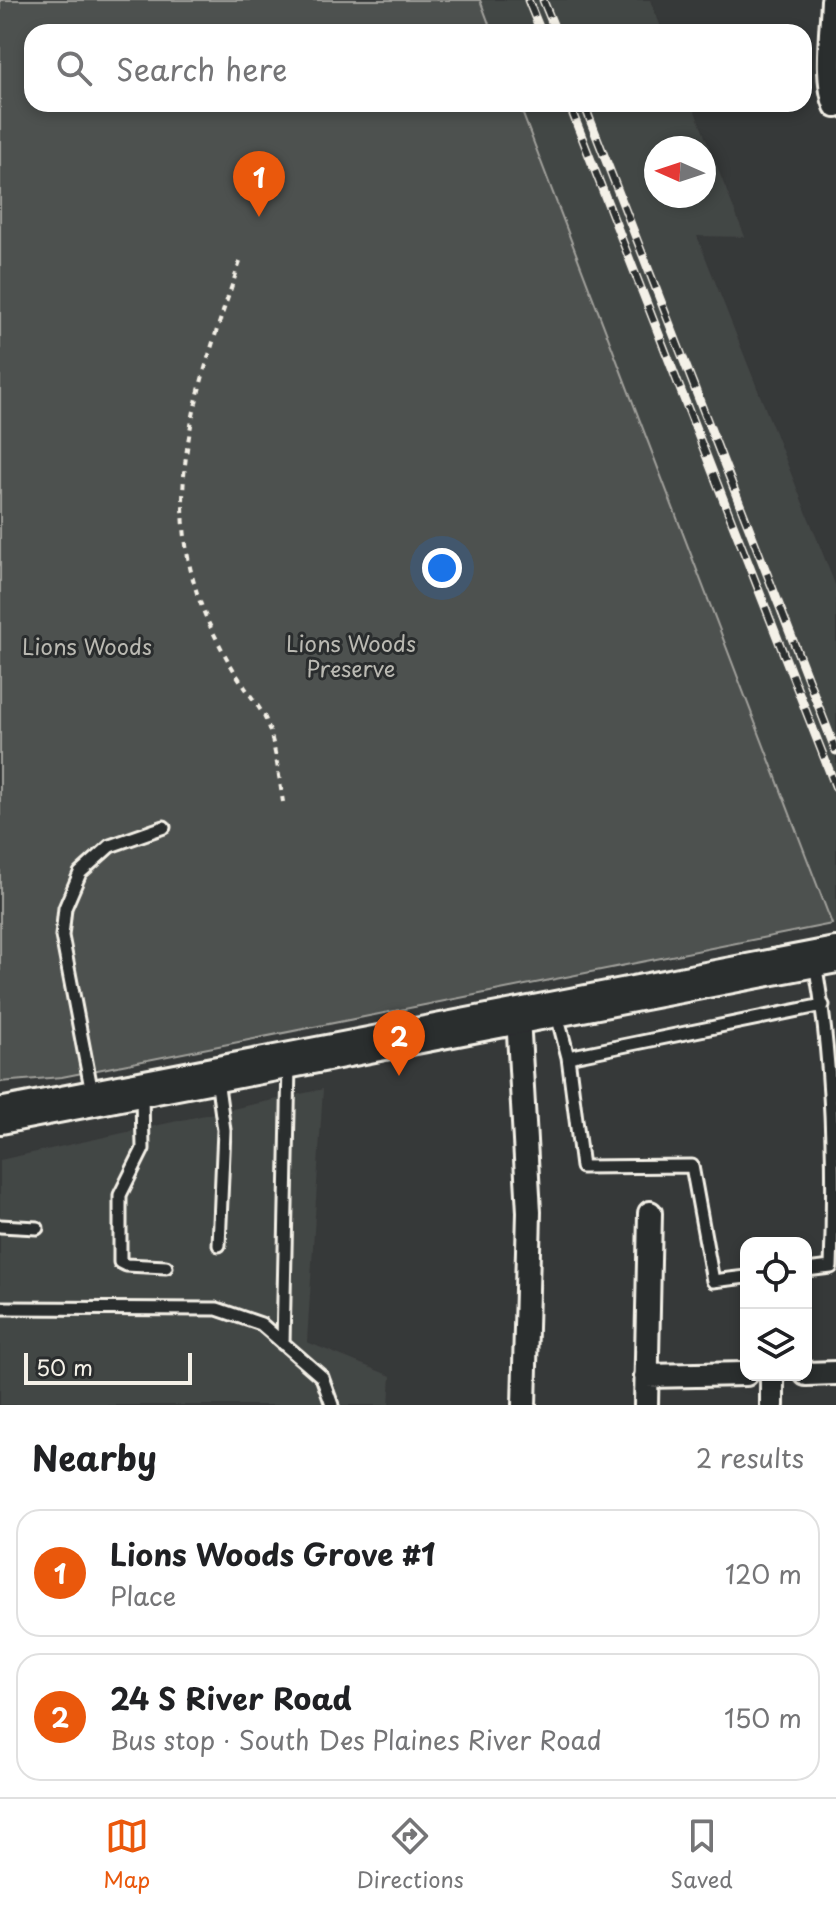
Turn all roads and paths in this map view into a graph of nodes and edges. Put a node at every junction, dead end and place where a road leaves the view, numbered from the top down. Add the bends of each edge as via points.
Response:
1 (833, 0) edge
2 (836, 106) edge
3 (240, 262) dead end
4 (283, 802) dead end
5 (164, 827) dead end
6 (825, 957) edge
7 (823, 1005) junction
8 (556, 1009) junction
9 (518, 1016) junction
10 (568, 1057) junction
11 (289, 1060) junction
12 (216, 1074) junction
13 (142, 1088) junction
14 (93, 1098) junction
15 (0, 1116) edge
16 (650, 1213) dead end
17 (0, 1226) edge
18 (37, 1228) dead end
19 (219, 1245) dead end
20 (166, 1267) dead end
21 (812, 1269) edge
22 (740, 1278) edge
23 (0, 1308) edge
24 (283, 1344) junction
25 (836, 1373) edge
26 (740, 1374) edge
27 (812, 1374) edge
28 (646, 1376) junction
29 (772, 1381) edge
30 (332, 1405) edge
31 (524, 1405) edge
32 (646, 1405) edge
33 (772, 1405) edge

1 - 2 street
3 - 4 path via 190,420 184,525 192,577 208,621 266,719
5 - 14 lane via 110,846 80,873 65,908 62,936
6 - 7 lane
6 - 8 main road
7 - 10 lane
7 - 21 lane via 834,1192 831,1267
8 - 9 main road
8 - 10 lane
9 - 11 main road
9 - 31 street via 529,1212
10 - 22 lane via 582,1167 692,1166 713,1281
11 - 12 main road
11 - 24 lane
12 - 13 main road
12 - 19 lane via 224,1130
13 - 14 main road
13 - 20 lane via 143,1149 120,1195 120,1262
14 - 15 main road
16 - 28 street
17 - 18 lane
23 - 24 lane via 217,1309 261,1324
24 - 30 lane via 322,1377
25 - 27 street
26 - 28 street
28 - 32 street
29 - 33 street

